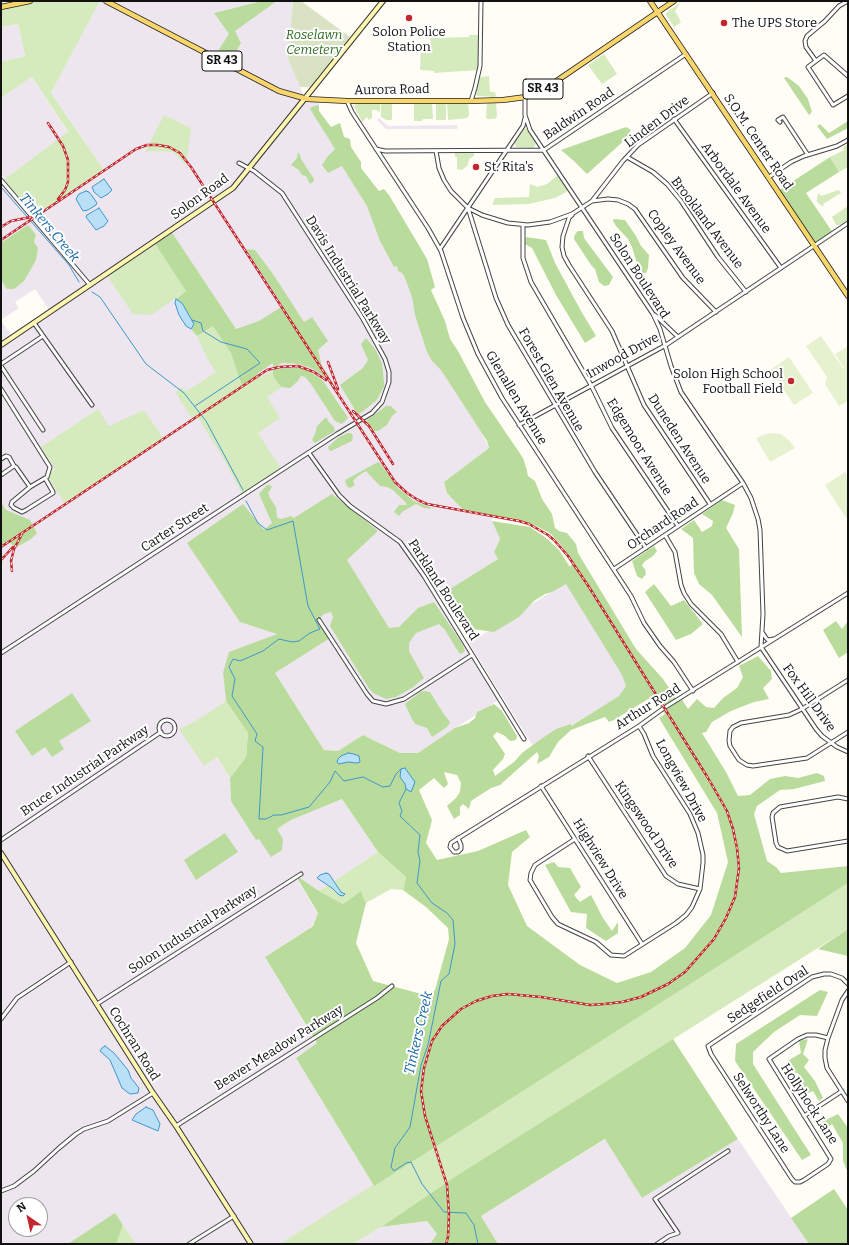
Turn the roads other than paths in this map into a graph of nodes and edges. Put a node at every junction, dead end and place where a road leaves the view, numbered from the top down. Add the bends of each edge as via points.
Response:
1 (30, 1) edge
2 (106, 1) edge
3 (383, 1) edge
4 (481, 1) edge
5 (650, 1) edge
6 (674, 1) edge
7 (848, 1) edge
8 (1, 7) edge
9 (657, 12) junction
10 (686, 54) junction
11 (816, 61) junction
12 (848, 76) edge
13 (713, 94) junction
14 (848, 96) edge
15 (525, 97) junction
16 (305, 98) junction
17 (347, 101) junction
18 (471, 101) junction
19 (525, 118) junction
20 (674, 120) junction
21 (780, 122) dead end
22 (848, 140) edge
23 (376, 149) junction
24 (507, 150) junction
25 (544, 150) junction
26 (436, 151) junction
27 (799, 152) dead end
28 (808, 155) junction
29 (627, 157) junction
30 (802, 157) junction
31 (239, 163) dead end
32 (250, 168) junction
33 (769, 177) junction
34 (1, 180) edge
35 (592, 201) junction
36 (468, 208) junction
37 (582, 208) junction
38 (573, 213) junction
39 (848, 224) edge
40 (523, 225) junction
41 (814, 246) junction
42 (440, 250) junction
43 (781, 268) junction
44 (90, 285) junction
45 (746, 292) junction
46 (848, 296) edge
47 (716, 312) junction
48 (653, 314) junction
49 (34, 323) junction
50 (43, 336) junction
51 (678, 337) junction
52 (1, 345) edge
53 (666, 345) junction
54 (1, 365) edge
55 (628, 366) junction
56 (591, 385) junction
57 (1, 388) edge
58 (92, 405) dead end
59 (554, 405) junction
60 (360, 420) joint
61 (519, 425) junction
62 (43, 430) dead end
63 (309, 453) junction
64 (1, 459) edge
65 (14, 466) junction
66 (1, 475) edge
67 (45, 478) junction
68 (743, 483) junction
69 (30, 487) junction
70 (710, 504) junction
71 (678, 526) junction
72 (665, 535) junction
73 (646, 548) junction
74 (614, 569) junction
75 (848, 593) edge
76 (319, 620) dead end
77 (762, 631) junction
78 (776, 638) junction
79 (761, 647) junction
80 (1, 653) edge
81 (472, 655) junction
82 (738, 662) junction
83 (848, 680) edge
84 (693, 691) junction
85 (802, 709) junction
86 (638, 726) junction
87 (161, 732) junction
88 (848, 732) edge
89 (524, 739) dead end
90 (831, 743) junction
91 (848, 752) edge
92 (588, 756) junction
93 (541, 786) junction
94 (848, 799) edge
95 (458, 838) junction
96 (575, 839) junction
97 (1, 840) edge
98 (848, 841) edge
99 (2, 856) edge
100 (301, 874) dead end
101 (700, 889) junction
102 (642, 944) junction
103 (71, 962) junction
104 (848, 984) edge
105 (392, 986) dead end
106 (848, 991) edge
107 (97, 1004) junction
108 (1, 1018) edge
109 (828, 1038) junction
110 (711, 1054) joint
111 (842, 1091) junction
112 (153, 1093) junction
113 (848, 1101) edge
114 (804, 1116) junction
115 (176, 1126) junction
116 (728, 1151) dead end
117 (796, 1182) joint
118 (1, 1191) edge
119 (234, 1216) junction
120 (189, 1244) edge
121 (251, 1244) edge
122 (657, 1244) edge

1 - 8 main road
2 - 16 main road, Aurora Road / SR 43 via 266,85
3 - 16 street, Solon Road
4 - 18 street via 480,66
5 - 9 main road, S.O.M. Center Road
6 - 9 main road, Aurora Road / SR 43
7 - 11 street via 839,6 807,36 806,47
9 - 10 main road, S.O.M. Center Road
9 - 15 main road, Aurora Road / SR 43 via 558,81
10 - 13 main road, S.O.M. Center Road
10 - 25 street, Baldwin Road
11 - 12 street via 824,55
11 - 14 street via 808,67 833,105
13 - 20 street, Linden Drive
13 - 33 main road, S.O.M. Center Road
15 - 18 main road, Aurora Road / SR 43
15 - 19 street, Solon Boulevard
16 - 17 main road, Aurora Road / SR 43
16 - 32 street, Solon Road
17 - 18 main road, Aurora Road / SR 43
17 - 23 street, Glenallen Avenue
19 - 24 street
19 - 25 street, Solon Boulevard
20 - 29 street, Linden Drive via 647,138
20 - 43 street, Arbordale Avenue
21 - 28 street via 778,120 783,118
22 - 28 street
23 - 26 street, Baldwin Road
23 - 42 street, Glenallen Avenue
24 - 25 street, Baldwin Road
24 - 26 street, Baldwin Road
24 - 36 street
25 - 37 street, Solon Boulevard
26 - 36 street, Linden Drive via 444,180
27 - 30 street
28 - 30 street
29 - 35 street, Linden Drive
29 - 45 street, Brookland Avenue via 653,172 667,184
30 - 33 street
31 - 32 street, Davis Industrial Parkway
32 - 44 street, Solon Road via 233,188
32 - 60 street, Davis Industrial Parkway via 282,193 363,319 385,359 390,382 387,391 382,402 372,413
33 - 41 main road, S.O.M. Center Road
34 - 44 street
35 - 37 street, Linden Drive
35 - 47 street, Copley Avenue via 618,200 635,209 683,278
36 - 40 street, Linden Drive via 500,221
36 - 42 street
36 - 59 street, Forest Glen Avenue via 501,311
37 - 38 street, Linden Drive
37 - 48 street, Solon Boulevard
38 - 40 street, Linden Drive via 550,222
38 - 55 street, Duneden Avenue via 563,236 564,256 612,331
39 - 41 street, Inwood Drive
40 - 56 street, Edgemoor Avenue via 523,258 528,274
41 - 43 street, Inwood Drive
41 - 46 main road, S.O.M. Center Road
42 - 61 street, Glenallen Avenue via 462,318 478,354
43 - 45 street, Inwood Drive
44 - 49 street, Solon Road
45 - 47 street, Inwood Drive
47 - 51 street, Inwood Drive
48 - 51 street
48 - 53 street, Solon Boulevard
49 - 50 street
49 - 52 street, Solon Road
50 - 54 street
50 - 58 street
51 - 53 street, Inwood Drive
53 - 55 street, Inwood Drive
53 - 68 street, Solon Boulevard via 673,374 681,392
54 - 62 street
55 - 56 street, Inwood Drive
55 - 70 street, Duneden Avenue via 644,405
56 - 59 street, Inwood Drive
56 - 71 street, Edgemoor Avenue via 612,428
57 - 67 street via 50,467
59 - 61 street, Inwood Drive
59 - 73 street, Forest Glen Avenue
60 - 63 street, Carter Street
61 - 74 street, Glenallen Avenue
63 - 80 street, Carter Street
63 - 81 street, Parkland Boulevard via 338,495 400,542
64 - 65 street via 8,457
65 - 66 street
65 - 69 street
67 - 69 street
67 - 69 street via 53,493 22,512 14,508 11,503
68 - 70 street, Orchard Road
68 - 77 street, Solon Boulevard via 753,504 760,530
70 - 71 street, Orchard Road
71 - 72 street, Orchard Road
72 - 73 street, Orchard Road
72 - 82 street via 675,552 684,593 691,604 721,634
73 - 74 street, Orchard Road
74 - 84 street, Glenallen Avenue via 644,623
75 - 78 street, Arthur Road
76 - 81 street via 367,694 373,701 386,704 404,699
77 - 78 street via 768,640
77 - 79 street, Solon Boulevard
78 - 79 street, Arthur Road
79 - 82 street, Arthur Road
79 - 85 street, Fox Hill Drive
81 - 89 street, Parkland Boulevard
82 - 84 street, Arthur Road
83 - 85 street
84 - 86 street, Arthur Road
85 - 90 street, Fox Hill Drive via 816,729
85 - 90 street via 789,716 737,725 730,731 729,741 739,760 753,766 807,758
86 - 92 street, Arthur Road
86 - 101 street, Longview Drive via 653,756 695,823 703,855
87 - 87 street, Bruce Industrial Parkway via 164,735 171,734 175,728 173,723 166,720 161,722
87 - 97 street, Bruce Industrial Parkway
88 - 90 street
90 - 91 street, Fox Hill Drive
92 - 93 street, Arthur Road
92 - 101 street, Kingswood Drive via 666,876 678,884
93 - 95 street, Arthur Road
93 - 96 street, Highview Drive
94 - 98 street via 838,797 780,807 772,817 776,843 778,847 787,851
95 - 95 street via 461,849 454,852 451,843
96 - 102 street, Highview Drive
96 - 102 street, Longview Drive via 535,865 531,873 530,880 545,905 558,924 596,942 611,955 624,956
99 - 103 street, Cochran Road
100 - 107 street, Solon Industrial Parkway
101 - 102 street, Longview Drive via 686,915
103 - 107 street, Cochran Road
103 - 108 street via 17,998
104 - 110 street, Sedgefield Oval via 842,978 831,974 812,977 714,1041 708,1046
105 - 115 street, Beaver Meadow Parkway
106 - 109 street
107 - 112 street, Cochran Road
109 - 111 street via 825,1050 826,1064
109 - 114 street, Hollyhock Lane via 807,1035 769,1060
110 - 117 street, Selworthy Lane
111 - 113 street
111 - 114 street
112 - 115 street, Cochran Road
112 - 118 street via 108,1121 76,1134 34,1171 14,1186
114 - 117 street, Hollyhock Lane via 831,1159 810,1176
115 - 119 street, Cochran Road
116 - 122 street via 655,1199 678,1233
119 - 120 street
119 - 121 street, Cochran Road

